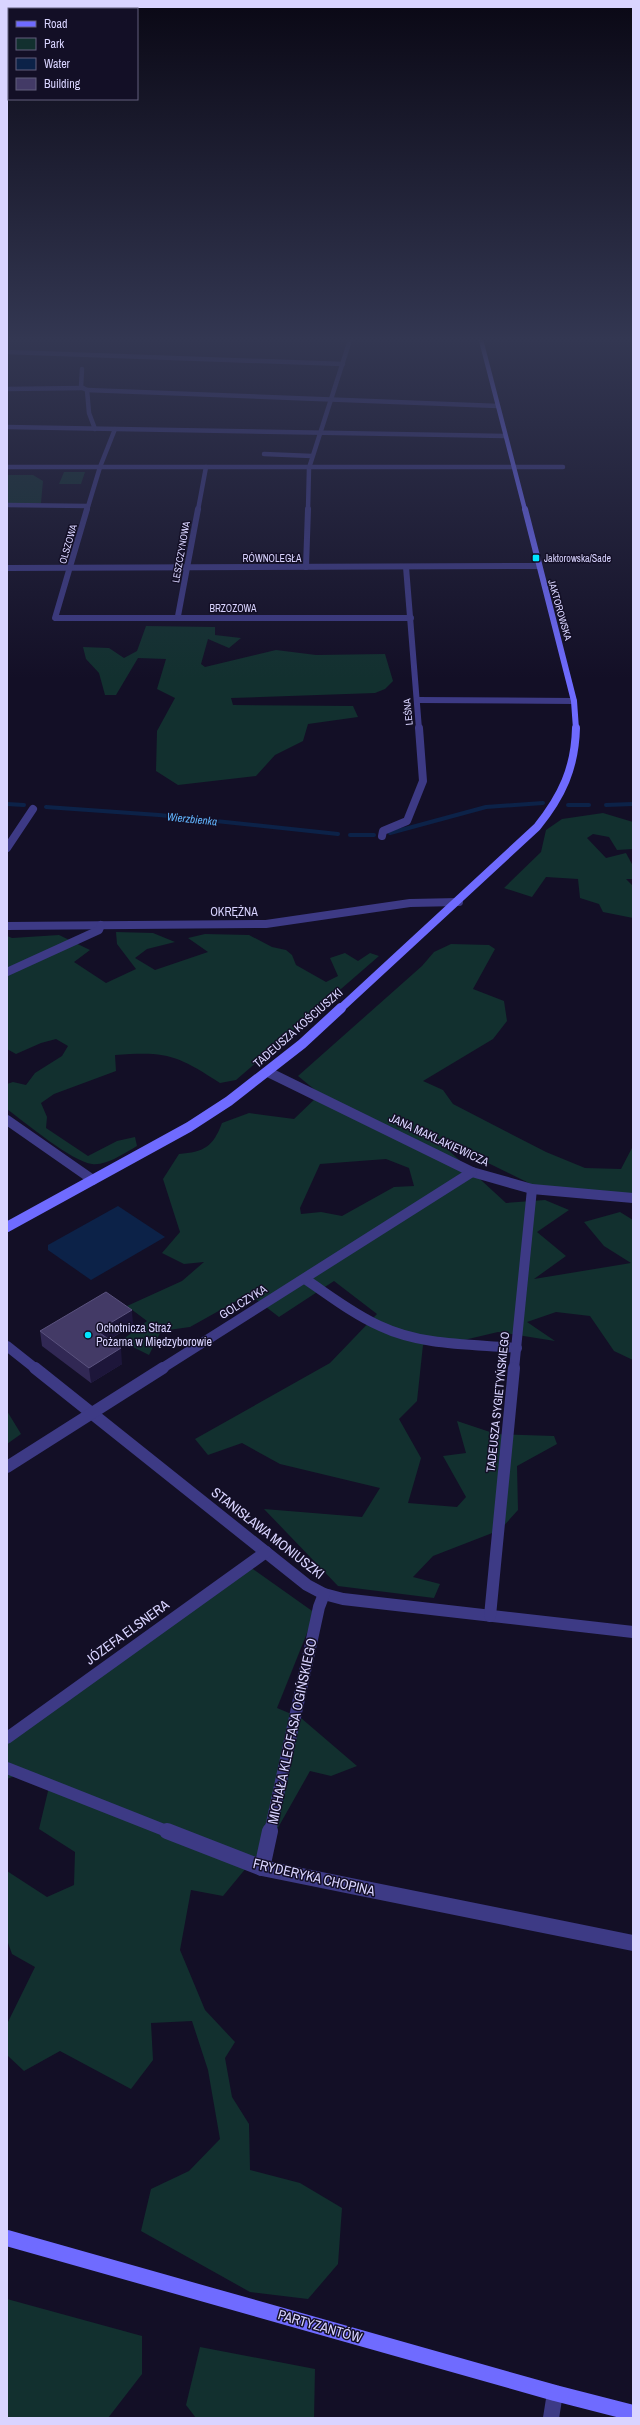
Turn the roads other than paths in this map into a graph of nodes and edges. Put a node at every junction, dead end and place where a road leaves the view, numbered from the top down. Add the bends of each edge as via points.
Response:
1 (105, 453) edge
2 (509, 453) edge
3 (264, 454) dead end
4 (312, 456) joint
5 (7, 467) edge
6 (100, 467) junction
7 (206, 467) junction
8 (308, 468) junction
9 (513, 468) junction
10 (563, 468) dead end
11 (7, 506) edge
12 (88, 506) junction
13 (538, 566) junction
14 (188, 567) junction
15 (306, 567) junction
16 (406, 567) junction
17 (7, 568) edge
18 (71, 568) junction
19 (178, 616) junction
20 (55, 618) joint
21 (411, 618) junction
22 (417, 700) junction
23 (574, 701) junction
24 (562, 793) joint
25 (33, 809) dead end
26 (382, 836) dead end
27 (7, 848) edge
28 (459, 902) junction
29 (100, 925) junction
30 (7, 926) edge
31 (7, 972) edge
32 (268, 1072) junction
33 (7, 1120) edge
34 (472, 1172) junction
35 (93, 1180) junction
36 (532, 1189) junction
37 (633, 1198) edge
38 (7, 1227) edge
39 (305, 1279) junction
40 (7, 1346) edge
41 (516, 1348) junction
42 (91, 1413) junction
43 (7, 1467) edge
44 (266, 1552) junction
45 (324, 1594) junction
46 (490, 1616) junction
47 (633, 1632) edge
48 (7, 1738) edge
49 (7, 1768) edge
50 (262, 1868) junction
51 (633, 1943) edge
52 (7, 2238) edge
53 (555, 2393) junction
54 (633, 2413) edge
55 (551, 2418) edge

1 - 6 street, OLSZOWA
2 - 9 main road, JAKTOROWSKA
3 - 4 street
4 - 8 street
5 - 6 street
6 - 7 street
6 - 12 street, OLSZOWA
7 - 8 street
7 - 14 street, LESZCZYNOWA
8 - 9 street
8 - 15 street
9 - 10 street
9 - 13 main road, JAKTOROWSKA
11 - 12 street
12 - 18 street, OLSZOWA
13 - 16 street, RÓWNOLEGŁA
13 - 23 main road, JAKTOROWSKA
14 - 15 street, RÓWNOLEGŁA
14 - 18 street, RÓWNOLEGŁA
14 - 19 street, LESZCZYNOWA
15 - 16 street, RÓWNOLEGŁA
16 - 21 street, LEŚNA
17 - 18 street, RÓWNOLEGŁA
18 - 20 street, OLSZOWA
19 - 20 street, BRZOZOWA
19 - 21 street, BRZOZOWA
21 - 22 street, LEŚNA
22 - 23 street
22 - 26 street, LEŚNA via 423,782 407,821 383,831
23 - 24 main road, JAKTOROWSKA via 577,747
24 - 28 main road, TADEUSZA KOŚCIUSZKI via 538,827
25 - 27 street
28 - 29 street, OKRĘŻNA via 433,900 401,903 266,924
28 - 32 main road, TADEUSZA KOŚCIUSZKI
29 - 30 street, OKRĘŻNA
29 - 31 street via 99,930
32 - 34 street, JANA MAKLAKIEWICZA
32 - 35 main road, TADEUSZA KOŚCIUSZKI via 189,1127
33 - 35 street
34 - 36 street, JANA MAKLAKIEWICZA
34 - 39 street, GOLCZYKA
35 - 38 main road, TADEUSZA KOŚCIUSZKI
36 - 37 street, JANA MAKLAKIEWICZA
36 - 41 street, TADEUSZA SYGIETYŃSKIEGO
39 - 41 street via 364,1318 392,1331 422,1339
39 - 42 street, GOLCZYKA
40 - 42 street, STANISŁAWA MONIUSZKI
41 - 46 street, TADEUSZA SYGIETYŃSKIEGO
42 - 43 street, GOLCZYKA
42 - 44 street, STANISŁAWA MONIUSZKI
44 - 45 street, STANISŁAWA MONIUSZKI via 307,1585
44 - 48 street, JÓZEFA ELSNERA
45 - 46 street, STANISŁAWA MONIUSZKI via 343,1599
45 - 50 street, MICHAŁA KLEOFASA OGIŃSKIEGO via 319,1607
46 - 47 street, STANISŁAWA MONIUSZKI
49 - 50 street, FRYDERYKA CHOPINA
50 - 51 street, FRYDERYKA CHOPINA
52 - 53 main road, PARTYZANTÓW
53 - 54 main road, PARTYZANTÓW
53 - 55 street

